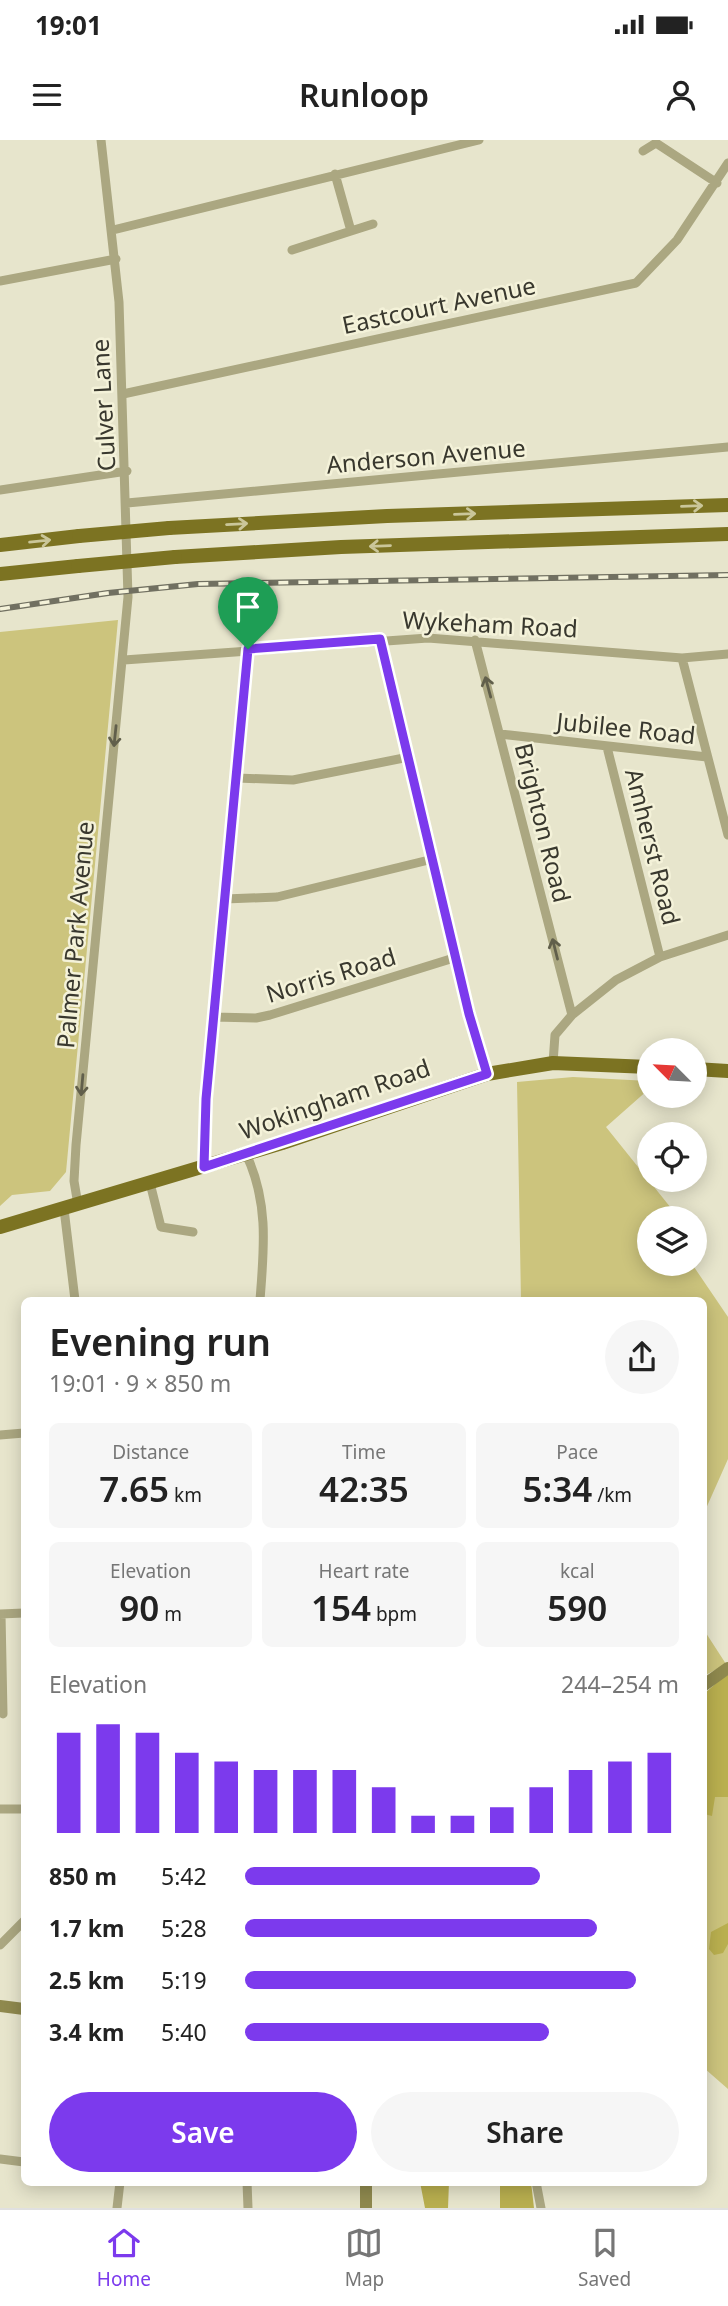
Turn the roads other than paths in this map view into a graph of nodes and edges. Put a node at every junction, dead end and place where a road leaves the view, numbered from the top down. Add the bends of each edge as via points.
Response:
1 (101, 140) edge
2 (479, 140) edge
3 (643, 151) dead end
4 (728, 163) edge
5 (335, 174) junction
6 (717, 183) junction
7 (373, 224) dead end
8 (113, 230) junction
9 (351, 231) junction
10 (292, 250) dead end
11 (116, 259) junction
12 (0, 281) edge
13 (123, 394) junction
14 (728, 447) edge
15 (127, 471) junction
16 (0, 490) edge
17 (127, 503) junction
18 (728, 505) edge
19 (728, 534) edge
20 (0, 545) edge
21 (0, 574) edge
22 (380, 639) junction
23 (475, 640) junction
24 (248, 649) junction
25 (728, 654) edge
26 (682, 658) junction
27 (123, 664) junction
28 (500, 734) junction
29 (607, 747) junction
30 (408, 757) junction
31 (707, 757) junction
32 (237, 778) junction
33 (728, 835) edge
34 (433, 859) junction
35 (225, 899) junction
36 (728, 935) edge
37 (457, 957) junction
38 (660, 957) junction
39 (572, 1015) junction
40 (214, 1017) junction
41 (553, 1063) junction
42 (637, 1066) edge
43 (707, 1070) edge
44 (728, 1071) edge
45 (487, 1074) junction
46 (246, 1154) junction
47 (204, 1167) junction
48 (150, 1183) junction
49 (71, 1207) junction
50 (0, 1227) edge
51 (193, 1232) dead end
52 (75, 1297) edge
53 (260, 1297) edge
54 (21, 1433) edge
55 (0, 1435) edge
56 (21, 1613) edge
57 (0, 1614) edge
58 (728, 1668) edge
59 (707, 1683) edge
60 (3, 1714) dead end
61 (0, 1809) edge
62 (21, 1809) edge
63 (21, 1924) edge
64 (0, 1945) edge
65 (0, 2007) edge
66 (21, 2009) edge
67 (0, 2159) edge
68 (21, 2162) edge
69 (120, 2186) edge
70 (247, 2186) edge
71 (366, 2186) edge
72 (537, 2186) edge
73 (117, 2208) edge
74 (248, 2208) edge
75 (366, 2208) edge
76 (541, 2208) edge

1 - 8 street, Culver Lane
2 - 5 street
3 - 6 street via 656,143
4 - 6 street, Eastcourt Avenue
5 - 8 street
5 - 9 street
6 - 13 street, Eastcourt Avenue via 677,240 636,284
7 - 9 street
8 - 11 street, Culver Lane
9 - 10 street
11 - 12 street
11 - 13 street, Culver Lane
13 - 15 street, Culver Lane
14 - 17 street, Anderson Avenue
15 - 16 street
15 - 17 street, Culver Lane
17 - 27 street, Culver Lane
20 -> 18 main road, bridge via 169,528 387,516
19 -> 21 main road, bridge via 341,547
22 - 23 street, Wykeham Road
22 - 24 street, Wykeham Road
22 - 30 street
23 - 26 street, Wykeham Road
28 -> 23 street, Brighton Road
24 - 27 street, Wykeham Road via 142,657
24 - 32 street
25 - 26 street, Wykeham Road
26 - 31 street
27 -> 49 street, Palmer Park Avenue
28 - 29 street, Jubilee Road
39 -> 28 street, Brighton Road
29 - 31 street, Jubilee Road
29 - 38 street, Amherst Road
30 - 32 street via 293,780
30 - 34 street
31 - 33 street
32 - 35 street
34 - 35 street via 276,897
34 - 37 street
35 - 40 street
36 - 38 street
37 - 40 street, Norris Road via 270,1015
37 - 45 street
38 - 39 street via 616,980
39 - 41 street via 555,1035
40 - 47 street
41 - 42 main road, Wokingham Road
41 - 45 main road, Wokingham Road
43 - 44 main road
45 - 46 main road, Wokingham Road
46 - 47 main road, Wokingham Road
46 - 53 street via 263,1206
47 - 48 main road, Wokingham Road
48 - 49 main road, Wokingham Road
48 - 51 street via 161,1227
49 - 50 main road, Wokingham Road
49 - 52 street, Palmer Park Avenue
54 - 55 street
56 - 57 street
57 - 60 street
58 - 59 street
61 - 62 street
63 - 64 street
65 - 66 street
67 - 68 street
69 - 73 street
70 - 74 street
71 - 75 street
72 - 76 street

